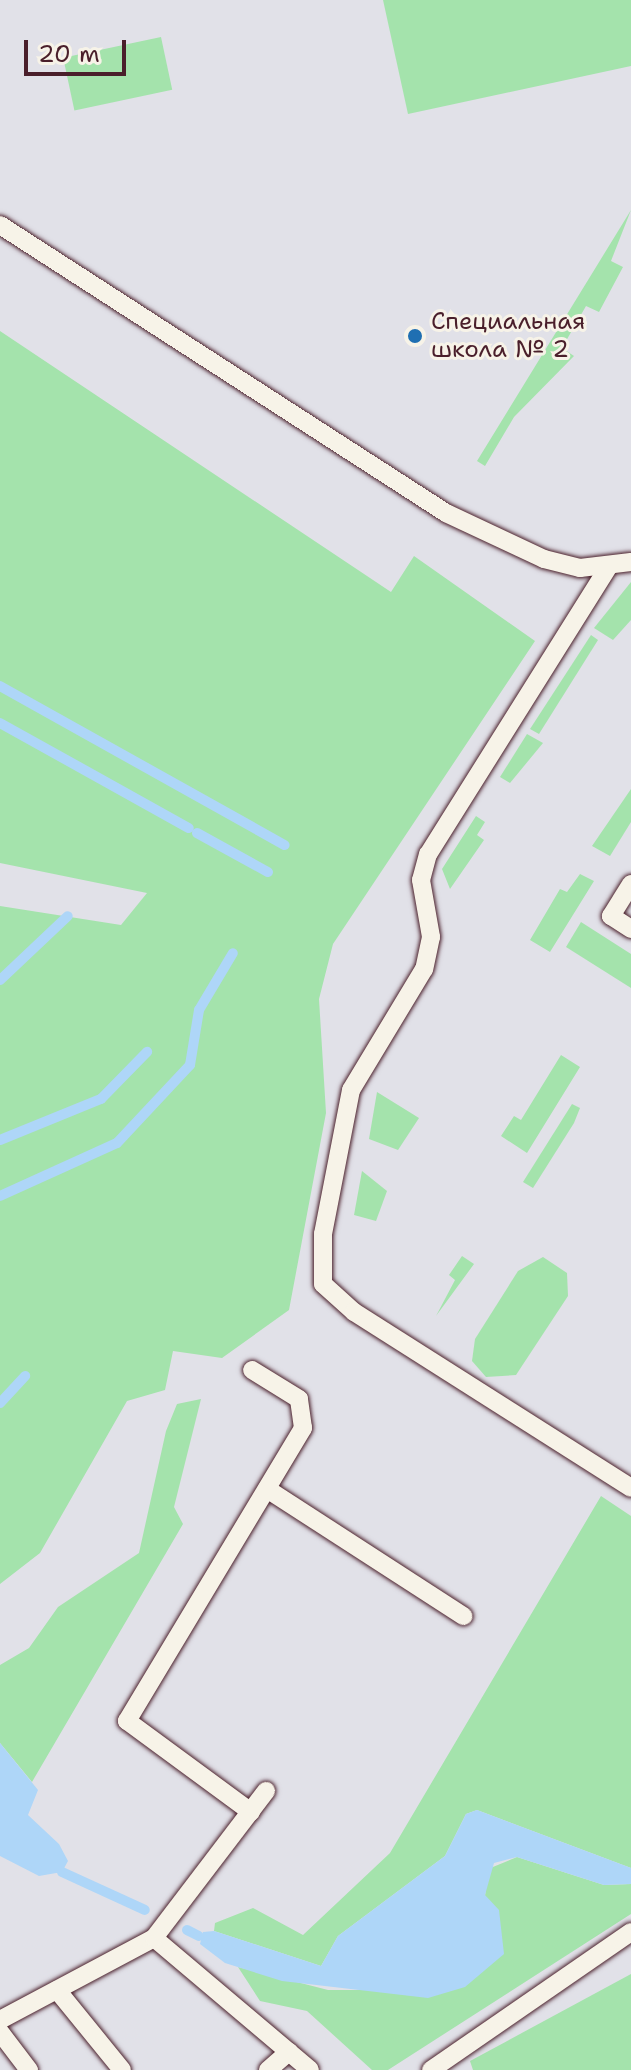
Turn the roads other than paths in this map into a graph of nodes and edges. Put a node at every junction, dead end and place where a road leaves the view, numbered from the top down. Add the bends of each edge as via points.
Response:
1 (0, 225) edge
2 (631, 562) edge
3 (609, 566) junction
4 (631, 884) edge
5 (631, 929) edge
6 (252, 1370) dead end
7 (631, 1488) edge
8 (267, 1489) junction
9 (463, 1616) dead end
10 (266, 1791) dead end
11 (251, 1812) junction
12 (631, 1932) edge
13 (154, 1938) junction
14 (57, 1990) junction
15 (0, 2020) edge
16 (0, 2032) edge
17 (289, 2052) junction
18 (29, 2070) edge
19 (122, 2070) edge
20 (268, 2070) edge
21 (310, 2070) edge
22 (431, 2070) edge

1 - 3 lane via 446,513 544,559
2 - 3 lane
3 - 7 lane via 428,854 421,880 429,948 424,969 351,1090 323,1234 323,1284 354,1312
4 - 5 lane via 611,916
6 - 8 lane via 303,1407 303,1428
8 - 9 lane
8 - 11 lane via 127,1721
10 - 11 lane
11 - 13 lane
12 - 22 lane
13 - 14 lane
13 - 17 lane
14 - 15 lane
14 - 19 lane
16 - 18 lane
17 - 20 lane
17 - 21 lane

